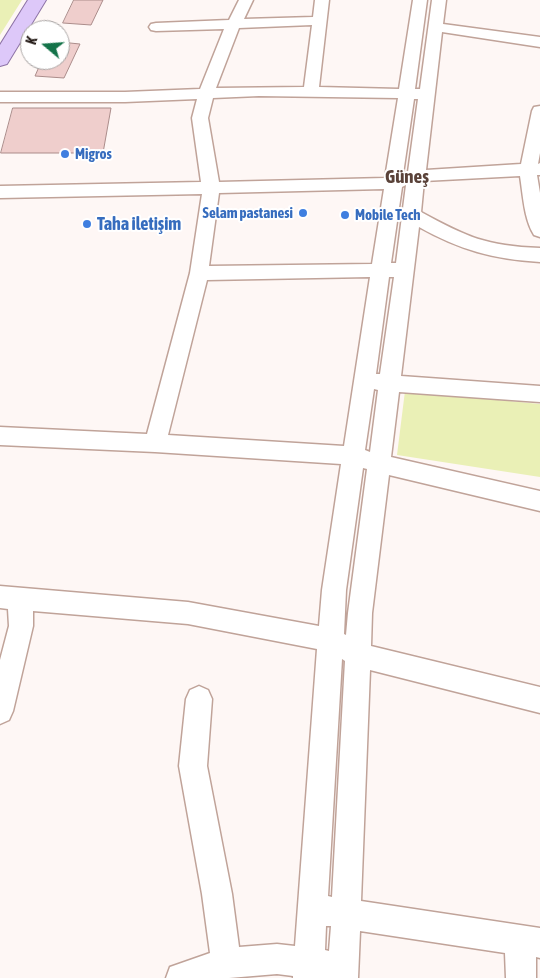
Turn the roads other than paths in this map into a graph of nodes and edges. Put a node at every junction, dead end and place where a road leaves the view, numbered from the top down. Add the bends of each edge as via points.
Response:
1 (37, 0) edge
2 (246, 0) edge
3 (322, 0) edge
4 (420, 0) edge
5 (438, 0) edge
6 (319, 21) junction
7 (233, 25) junction
8 (156, 27) dead end
9 (436, 27) junction
10 (540, 42) edge
11 (0, 60) edge
12 (311, 92) junction
13 (206, 94) junction
14 (416, 94) junction
15 (0, 97) edge
16 (540, 111) edge
17 (534, 170) edge
18 (415, 176) junction
19 (394, 183) junction
20 (211, 189) junction
21 (6, 193) edge
22 (411, 215) junction
23 (540, 231) edge
24 (540, 255) edge
25 (381, 270) junction
26 (404, 270) junction
27 (200, 273) junction
28 (365, 380) junction
29 (390, 383) junction
30 (540, 394) edge
31 (0, 436) edge
32 (155, 443) junction
33 (354, 456) junction
34 (380, 464) junction
35 (540, 501) edge
36 (10, 599) edge
37 (330, 640) junction
38 (359, 655) junction
39 (199, 699) dead end
40 (540, 700) edge
41 (0, 711) edge
42 (313, 909) junction
43 (346, 913) junction
44 (530, 942) edge
45 (226, 963) junction
46 (308, 971) edge
47 (343, 973) edge
48 (181, 978) edge
49 (521, 978) edge

1 - 11 main road
2 - 7 street
3 - 6 street
4 - 14 street
5 - 9 street
6 - 7 street
6 - 12 street
7 - 8 street
7 - 13 street
9 - 10 street
9 - 14 street
12 - 13 street
12 - 14 street
13 - 15 street
13 - 20 street via 200,118
14 - 18 street
14 - 19 street
16 - 17 street
17 - 18 street
17 - 23 street via 533,205
18 - 19 street
18 - 22 street
19 - 20 street
19 - 25 street
20 - 21 street
20 - 27 street
22 - 24 street via 481,248 508,254
22 - 26 street
25 - 26 street
25 - 27 street
25 - 28 street
26 - 29 street
27 - 32 street
28 - 29 street
28 - 33 street
29 - 30 street
29 - 34 street
31 - 32 street
32 - 33 street
33 - 34 street
33 - 37 street via 334,590
34 - 35 street
34 - 38 street via 360,613
36 - 37 street via 188,612
36 - 41 street via 21,626
37 - 38 street
37 - 42 street
38 - 40 street
38 - 43 street
39 - 45 street via 193,766 217,894
42 - 43 street
42 - 46 street
43 - 44 street
43 - 47 street
44 - 49 street
45 - 46 street via 277,959
45 - 48 street
46 - 47 street

